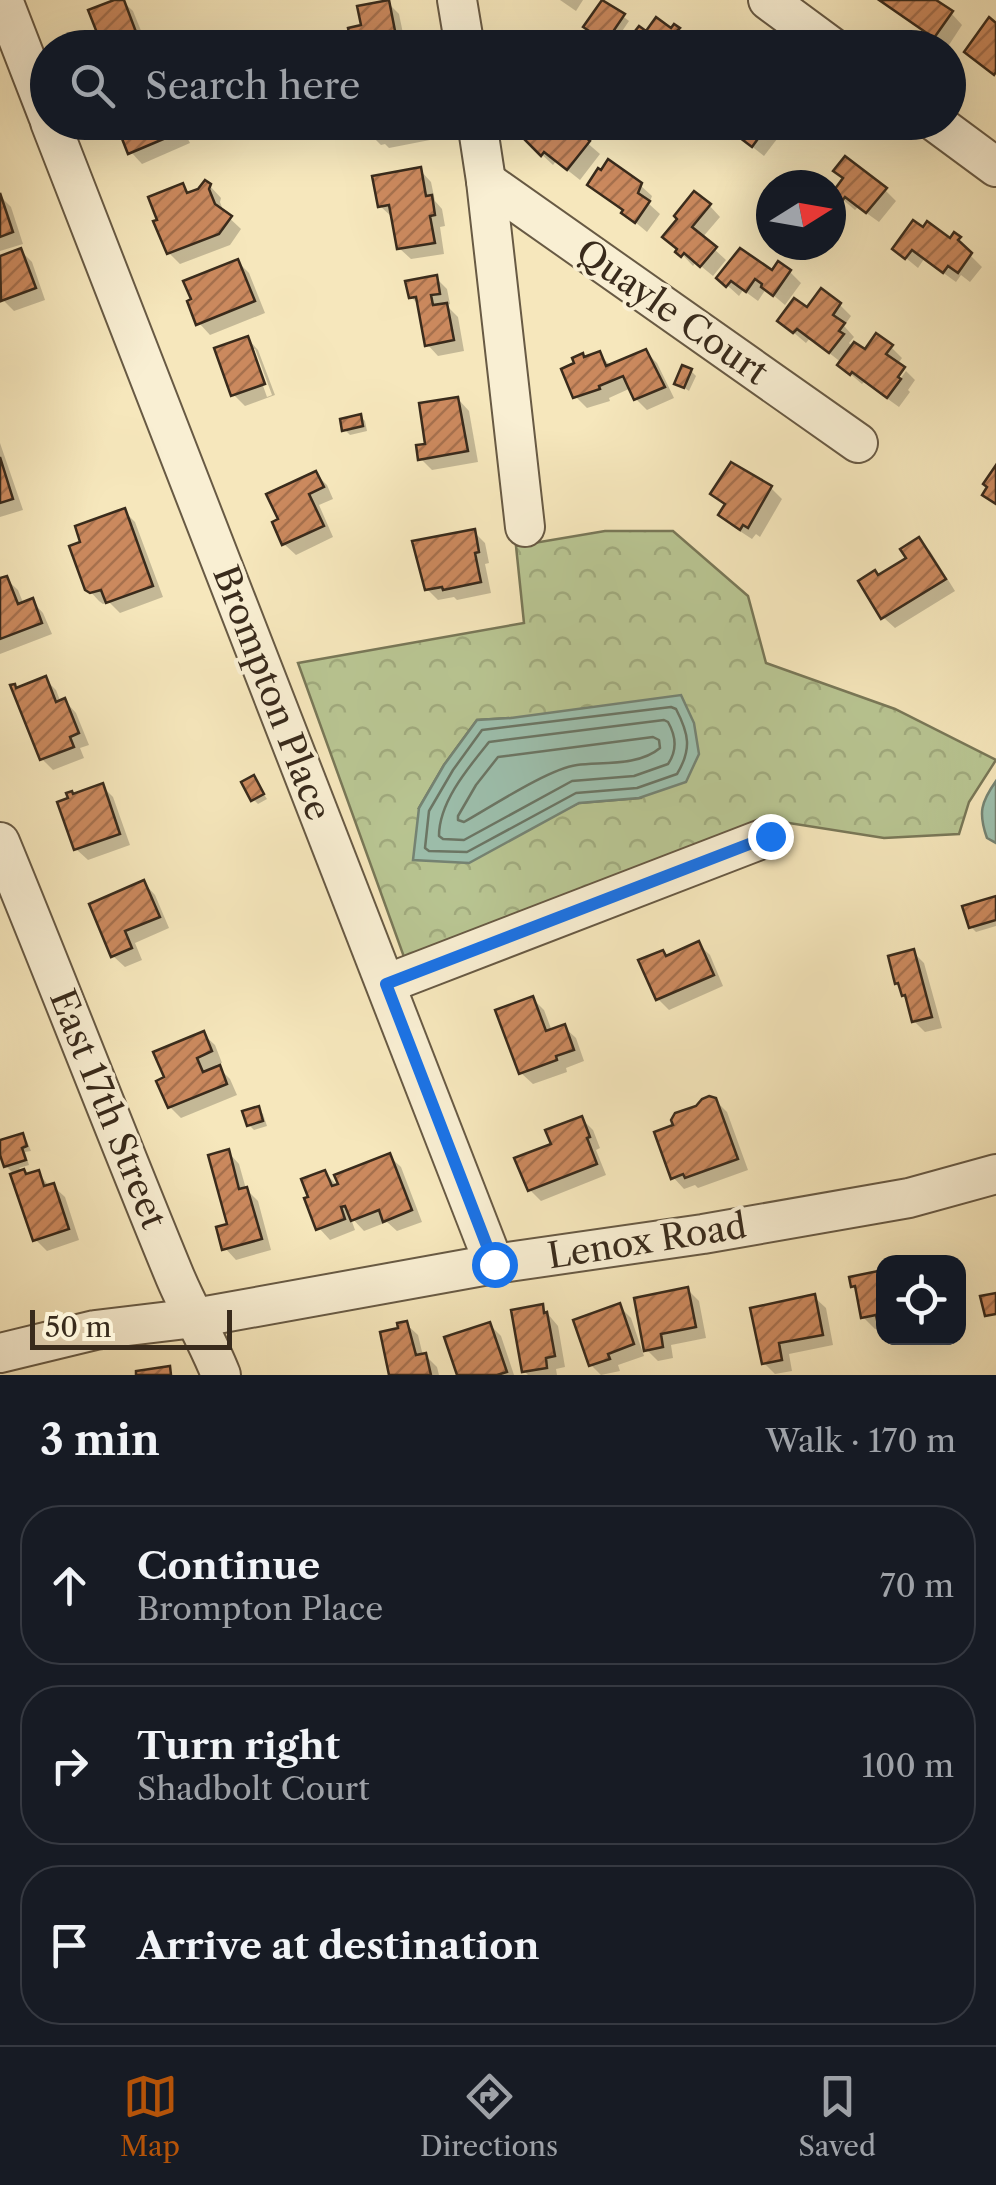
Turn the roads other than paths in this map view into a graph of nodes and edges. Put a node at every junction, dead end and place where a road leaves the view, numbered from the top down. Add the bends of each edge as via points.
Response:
1 (2, 0) edge
2 (457, 0) edge
3 (768, 0) edge
4 (462, 30) edge
5 (809, 30) edge
6 (30, 71) edge
7 (57, 140) edge
8 (480, 140) edge
9 (959, 140) edge
10 (996, 167) edge
11 (486, 181) junction
12 (858, 443) dead end
13 (526, 527) dead end
14 (770, 836) dead end
15 (0, 842) edge
16 (386, 984) junction
17 (996, 1174) edge
18 (494, 1264) junction
19 (195, 1318) junction
20 (0, 1353) edge
21 (221, 1375) edge

1 - 6 street
2 - 4 street
3 - 5 street
7 - 16 street, Brompton Place
8 - 11 street
9 - 10 street
11 - 12 street, Quayle Court
11 - 13 street
14 - 16 street
15 - 19 street, East 17th Street
16 - 18 street, Brompton Place
17 - 18 street, Lenox Road via 871,1205
18 - 19 street, Lenox Road
19 - 20 street, Lenox Road via 95,1330
19 - 21 street, East 17th Street

